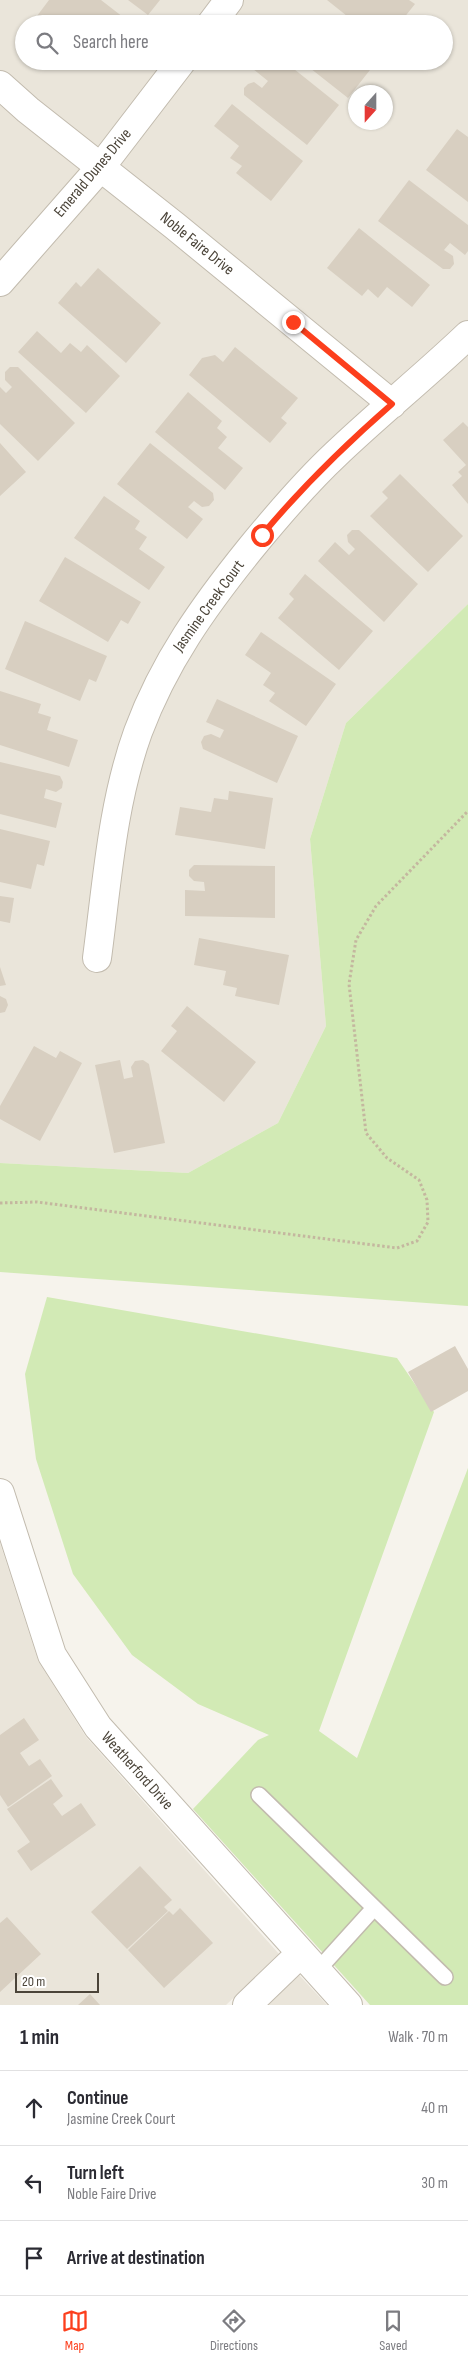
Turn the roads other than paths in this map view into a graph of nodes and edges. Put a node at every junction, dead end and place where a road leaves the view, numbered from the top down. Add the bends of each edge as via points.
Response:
1 (229, 0) edge
2 (218, 15) edge
3 (175, 70) edge
4 (0, 85) edge
5 (100, 168) junction
6 (0, 282) edge
7 (468, 335) edge
8 (392, 404) junction
9 (97, 958) dead end
10 (0, 1493) edge
11 (259, 1795) dead end
12 (374, 1908) junction
13 (309, 1962) junction
14 (445, 1977) dead end
15 (247, 2005) edge
16 (348, 2005) edge

1 - 2 street
3 - 5 street, Emerald Dunes Drive
4 - 5 street, Noble Faire Drive
5 - 6 street, Emerald Dunes Drive
5 - 8 street, Noble Faire Drive via 176,226
7 - 8 street, Jasmine Creek Court
8 - 9 street, Jasmine Creek Court via 293,497 203,610 157,685 138,732 118,810
10 - 13 street, Weatherford Drive via 52,1655 98,1727
11 - 12 lane
12 - 13 lane
12 - 14 lane
13 - 15 street
13 - 16 street, Weatherford Drive

